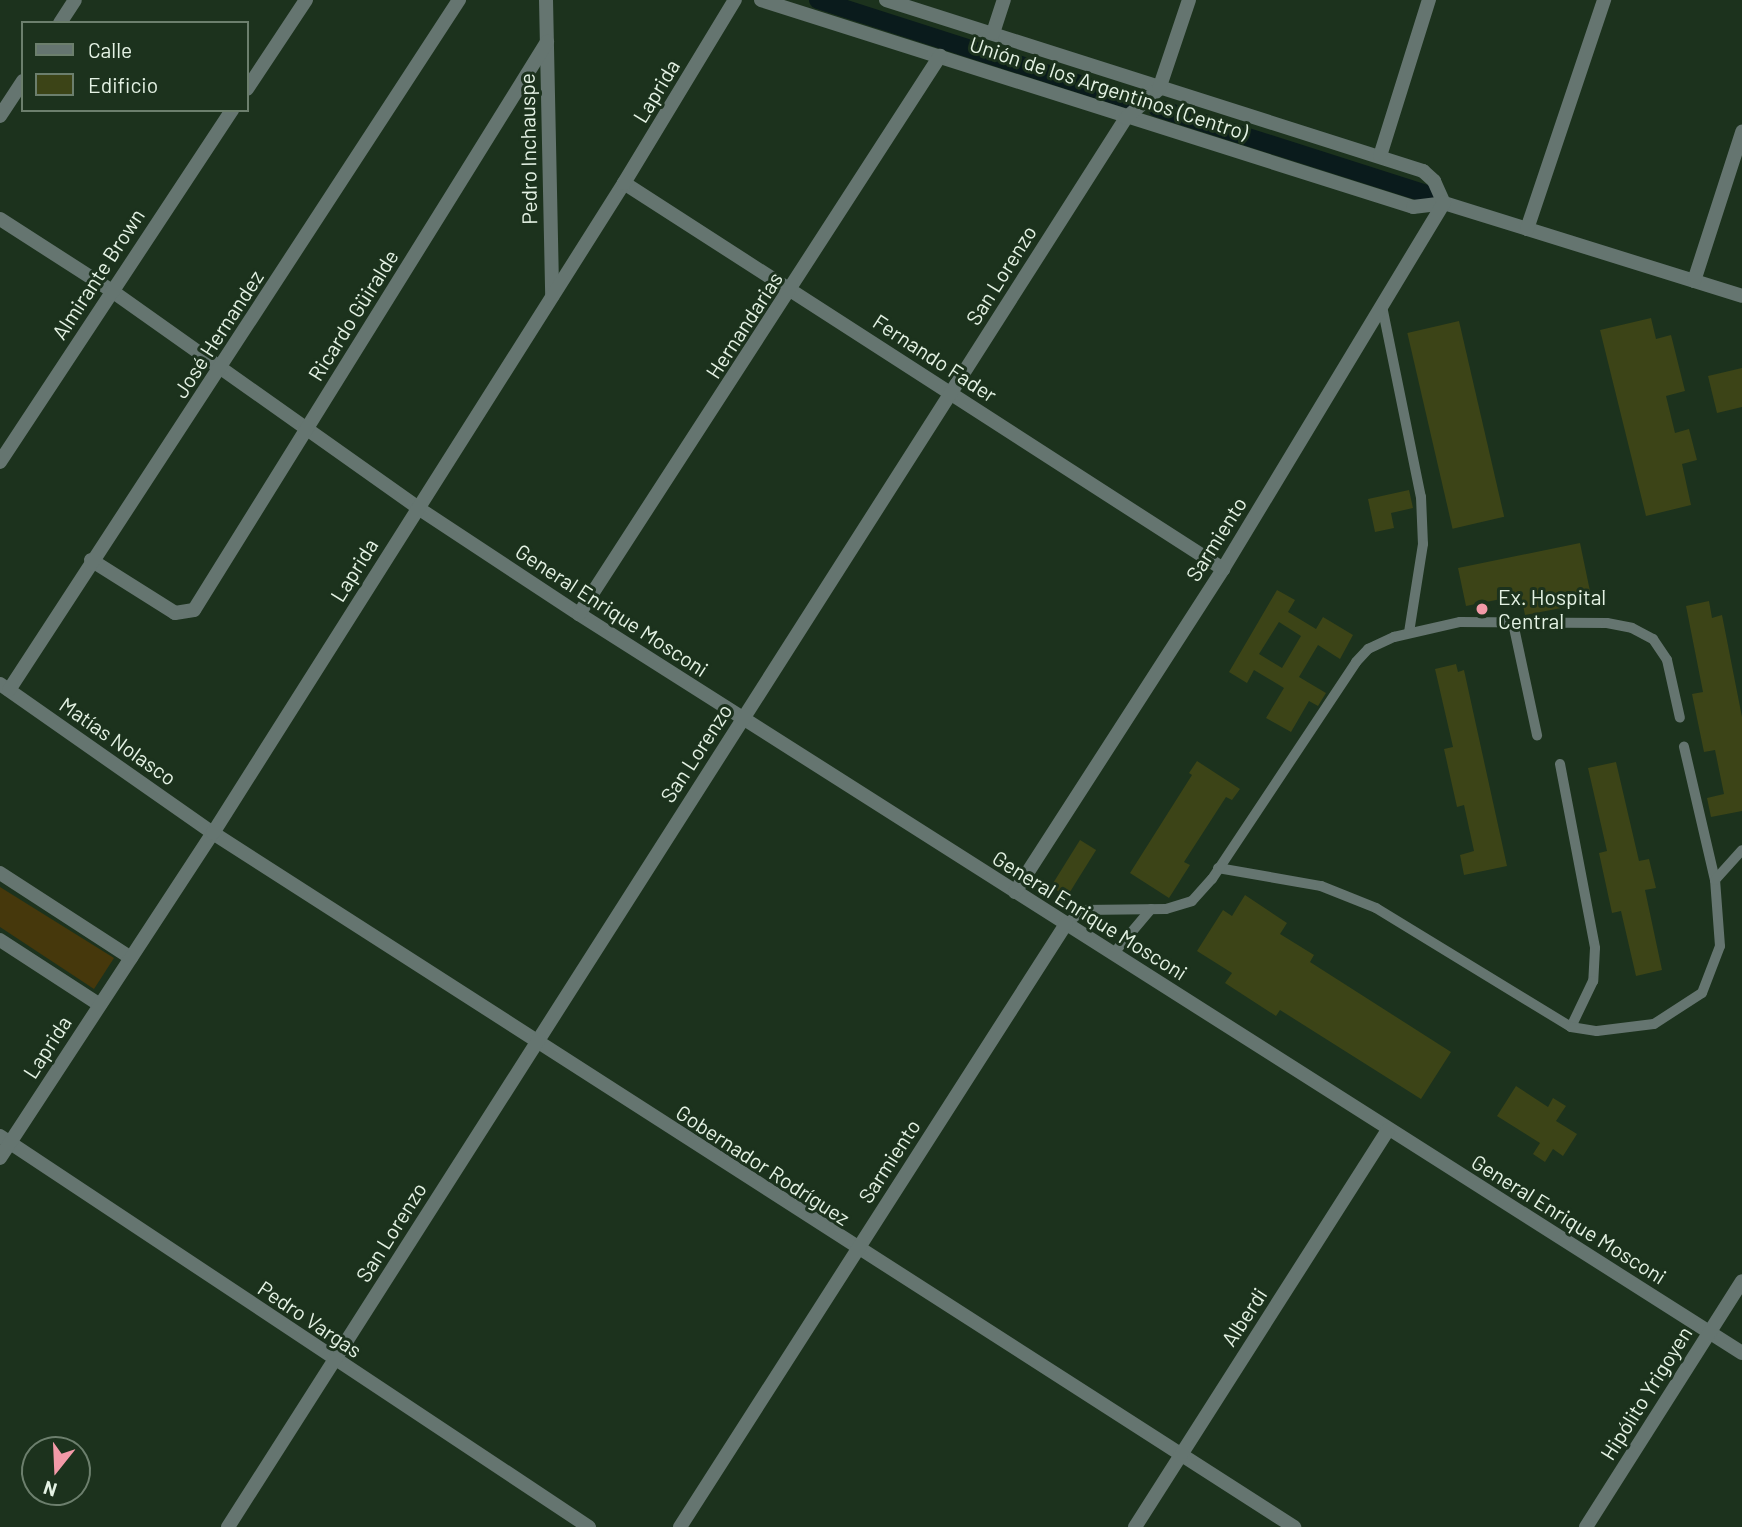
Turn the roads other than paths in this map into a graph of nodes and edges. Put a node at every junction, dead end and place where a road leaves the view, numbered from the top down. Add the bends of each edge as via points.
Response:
1 (75, 0) edge
2 (306, 0) edge
3 (459, 0) edge
4 (546, 0) edge
5 (735, 0) edge
6 (761, 0) edge
7 (886, 0) edge
8 (1004, 0) edge
9 (1189, 0) edge
10 (1429, 0) edge
11 (1604, 0) edge
12 (61, 21) edge
13 (993, 33) junction
14 (547, 41) junction
15 (940, 55) junction
16 (21, 84) edge
17 (248, 87) edge
18 (1159, 89) junction
19 (231, 112) edge
20 (0, 116) edge
21 (1126, 118) junction
22 (1742, 132) edge
23 (1380, 156) junction
24 (624, 183) junction
25 (1444, 203) junction
26 (0, 219) edge
27 (1527, 229) junction
28 (1694, 281) junction
29 (792, 290) junction
30 (112, 291) junction
31 (1742, 296) edge
32 (552, 297) junction
33 (1382, 306) junction
34 (224, 367) junction
35 (951, 393) junction
36 (308, 428) junction
37 (0, 462) edge
38 (418, 508) junction
39 (92, 560) junction
40 (1223, 569) junction
41 (579, 614) junction
42 (1513, 622) junction
43 (1409, 632) junction
44 (4, 687) edge
45 (1680, 718) dead end
46 (743, 720) junction
47 (1537, 735) dead end
48 (1684, 747) dead end
49 (1560, 764) dead end
50 (213, 833) junction
51 (1742, 850) edge
52 (1218, 868) junction
53 (0, 873) edge
54 (1715, 880) junction
55 (1015, 892) junction
56 (1151, 909) junction
57 (1066, 924) junction
58 (0, 940) edge
59 (1113, 954) junction
60 (131, 958) junction
61 (100, 1005) junction
62 (1571, 1027) junction
63 (534, 1042) junction
64 (1388, 1130) junction
65 (5, 1140) edge
66 (0, 1158) edge
67 (857, 1250) junction
68 (1742, 1281) edge
69 (1709, 1332) junction
70 (1742, 1353) edge
71 (335, 1362) junction
72 (1181, 1454) junction
73 (228, 1527) edge
74 (589, 1527) edge
75 (680, 1527) edge
76 (1135, 1527) edge
77 (1294, 1527) edge
78 (1586, 1527) edge

1 - 12 street
2 - 17 street
3 - 34 street, José Hernandez
4 - 14 street, Pedro Inchauspe
5 - 24 street, Laprida
6 - 15 street, Unión de los Argentinos (Centro)
7 - 13 street, Unión de los Argentinos (Centro)
8 - 13 street
9 - 18 street
10 - 23 street
11 - 27 street
13 - 18 street, Unión de los Argentinos (Centro)
14 - 32 street, Pedro Inchauspe
14 - 36 street, Ricardo Güiralde
15 - 21 street, Unión de los Argentinos (Centro)
15 - 29 street, Hernandarias
16 - 20 street
18 - 21 street, San Lorenzo
18 - 23 street, Unión de los Argentinos (Centro)
19 - 30 street, Almirante Brown
21 - 25 street, Unión de los Argentinos (Centro) via 1413,206
21 - 35 street, San Lorenzo
22 - 28 street
23 - 25 street, Unión de los Argentinos (Centro) via 1423,171 1434,181
24 - 29 street, Fernando Fader
24 - 32 street, Laprida
25 - 27 street, Unión de los Argentinos (Centro)
25 - 33 street, Sarmiento
26 - 30 street, General Enrique Mosconi
27 - 28 street, Unión de los Argentinos (Centro)
28 - 31 street, Unión de los Argentinos (Centro)
29 - 35 street, Fernando Fader
29 - 41 street, Hernandarias
30 - 34 street, General Enrique Mosconi
30 - 37 street, Almirante Brown
32 - 38 street, Laprida
33 - 40 street, Sarmiento
33 - 43 lane via 1421,497 1423,544
34 - 36 street, General Enrique Mosconi
34 - 39 street, José Hernandez
35 - 40 street, Fernando Fader
35 - 46 street, San Lorenzo
36 - 38 street, General Enrique Mosconi
36 - 39 street, Ricardo Güiralde via 194,610 175,613
38 - 41 street, General Enrique Mosconi
38 - 50 street, Laprida
39 - 44 street, José Hernandez
40 - 55 street, Sarmiento
41 - 46 street, General Enrique Mosconi
42 - 43 lane via 1441,624
42 - 45 lane via 1607,623 1653,639 1667,660
42 - 47 lane
43 - 52 lane via 1368,649 1356,662
44 - 50 street, Matías Nolasco
46 - 55 street, General Enrique Mosconi
46 - 63 street, San Lorenzo
48 - 54 lane
49 - 62 lane via 1595,948 1593,981
50 - 60 street, Laprida
50 - 63 street, Gobernador Rodríguez
51 - 54 lane
52 - 56 lane via 1192,901
52 - 62 lane via 1321,886 1376,908
53 - 60 street
54 - 62 lane via 1720,946 1713,972 1692,1004 1654,1024 1628,1030
55 - 57 street, General Enrique Mosconi
56 - 57 lane via 1083,910
56 - 59 lane
57 - 59 street, General Enrique Mosconi
57 - 67 street, Sarmiento
58 - 61 street
59 - 64 street, General Enrique Mosconi
60 - 61 street, Laprida
61 - 65 street, Laprida
63 - 67 street, Gobernador Rodríguez
63 - 71 street, San Lorenzo
64 - 69 street, General Enrique Mosconi
64 - 72 street, Alberdi
65 - 66 street, Laprida
65 - 71 street, Pedro Vargas
67 - 72 street, Gobernador Rodríguez
67 - 75 street, Sarmiento
68 - 69 street, Hipólito Yrigoyen
69 - 70 street, General Enrique Mosconi
69 - 78 street, Hipólito Yrigoyen
71 - 73 street, San Lorenzo
71 - 74 street, Pedro Vargas
72 - 76 street, Alberdi
72 - 77 street, Gobernador Rodríguez

